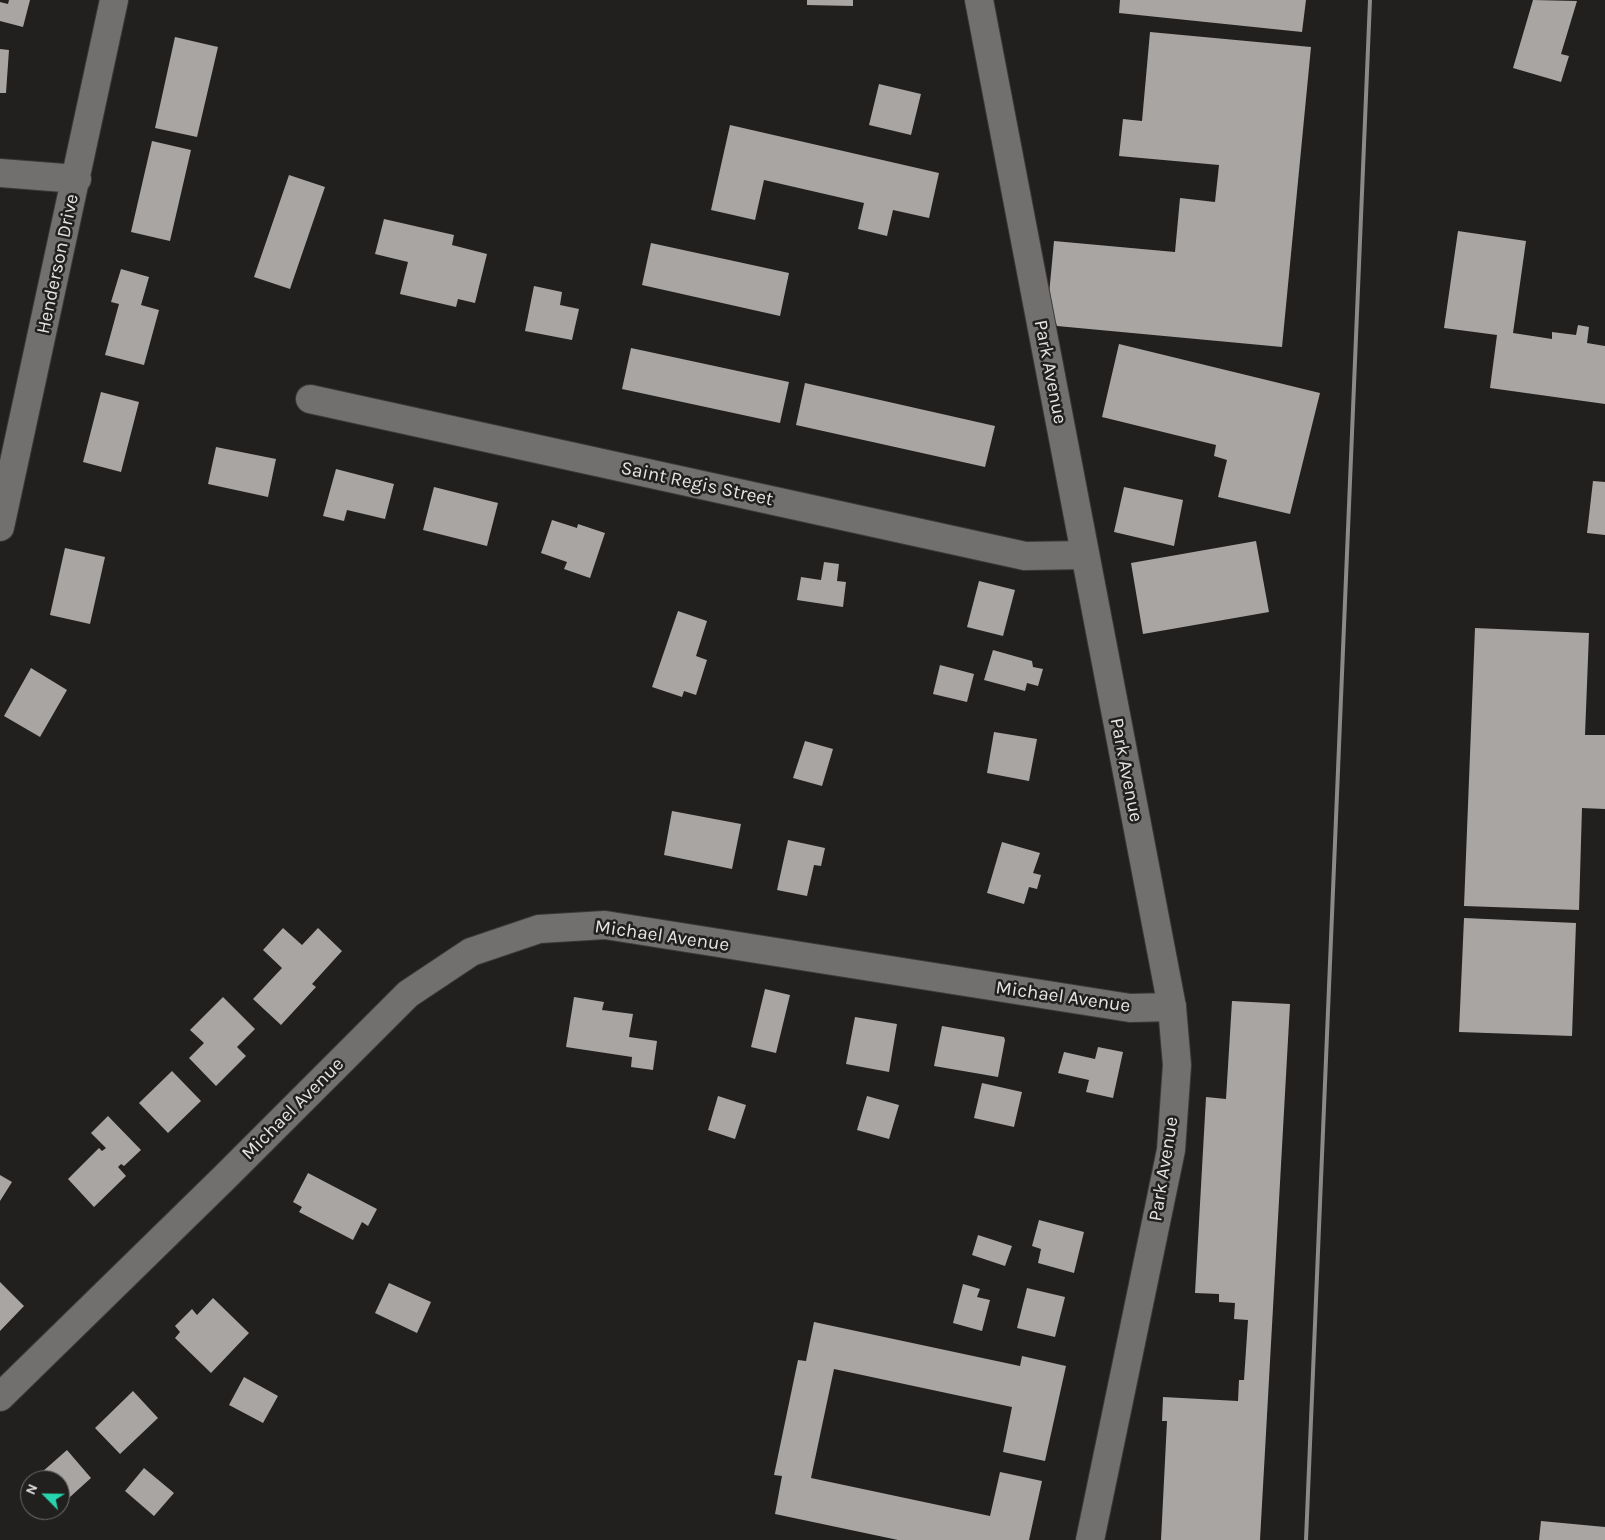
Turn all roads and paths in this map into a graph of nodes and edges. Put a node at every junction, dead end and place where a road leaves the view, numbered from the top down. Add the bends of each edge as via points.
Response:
1 (114, 0) edge
2 (979, 0) edge
3 (0, 172) edge
4 (77, 179) junction
5 (310, 399) dead end
6 (0, 528) edge
7 (1085, 556) junction
8 (1172, 1007) junction
9 (0, 1396) edge
10 (1090, 1540) edge

1 - 4 street, Henderson Drive
2 - 7 street, Park Avenue
3 - 4 street
4 - 6 street, Henderson Drive
5 - 7 street, Saint Regis Street via 1025,556
7 - 8 street, Park Avenue
8 - 9 street, Michael Avenue via 1130,1008 605,925 539,929 471,952 408,994
8 - 10 street, Park Avenue via 1177,1065 1171,1150

